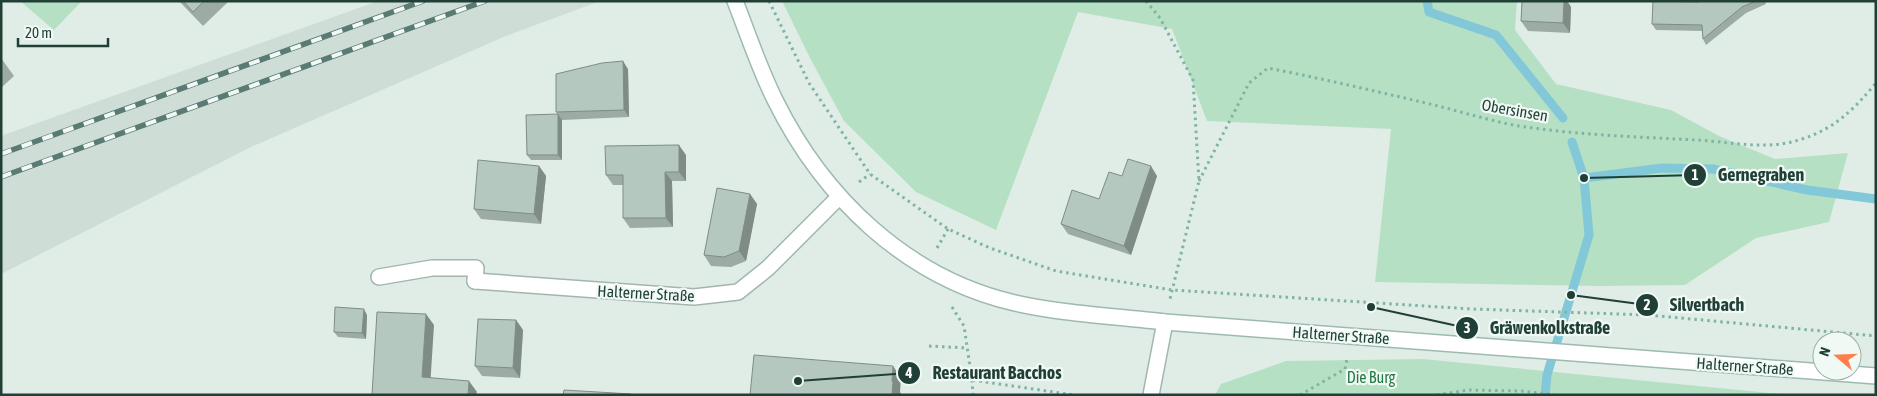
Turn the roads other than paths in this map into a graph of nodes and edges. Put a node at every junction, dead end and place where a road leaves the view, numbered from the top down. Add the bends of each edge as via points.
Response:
1 (736, 1) edge
2 (839, 197) junction
3 (379, 277) dead end
4 (1165, 322) junction
5 (1876, 376) edge
6 (1152, 395) edge

1 - 2 main road, Halterner Straße via 775,100 815,166
2 - 3 main road, Halterner Straße via 768,268 738,292 694,297 475,281 476,268 432,268
2 - 4 main road, Halterner Straße via 881,237 926,268 966,287 1014,302
4 - 5 main road, Halterner Straße
4 - 6 main road

